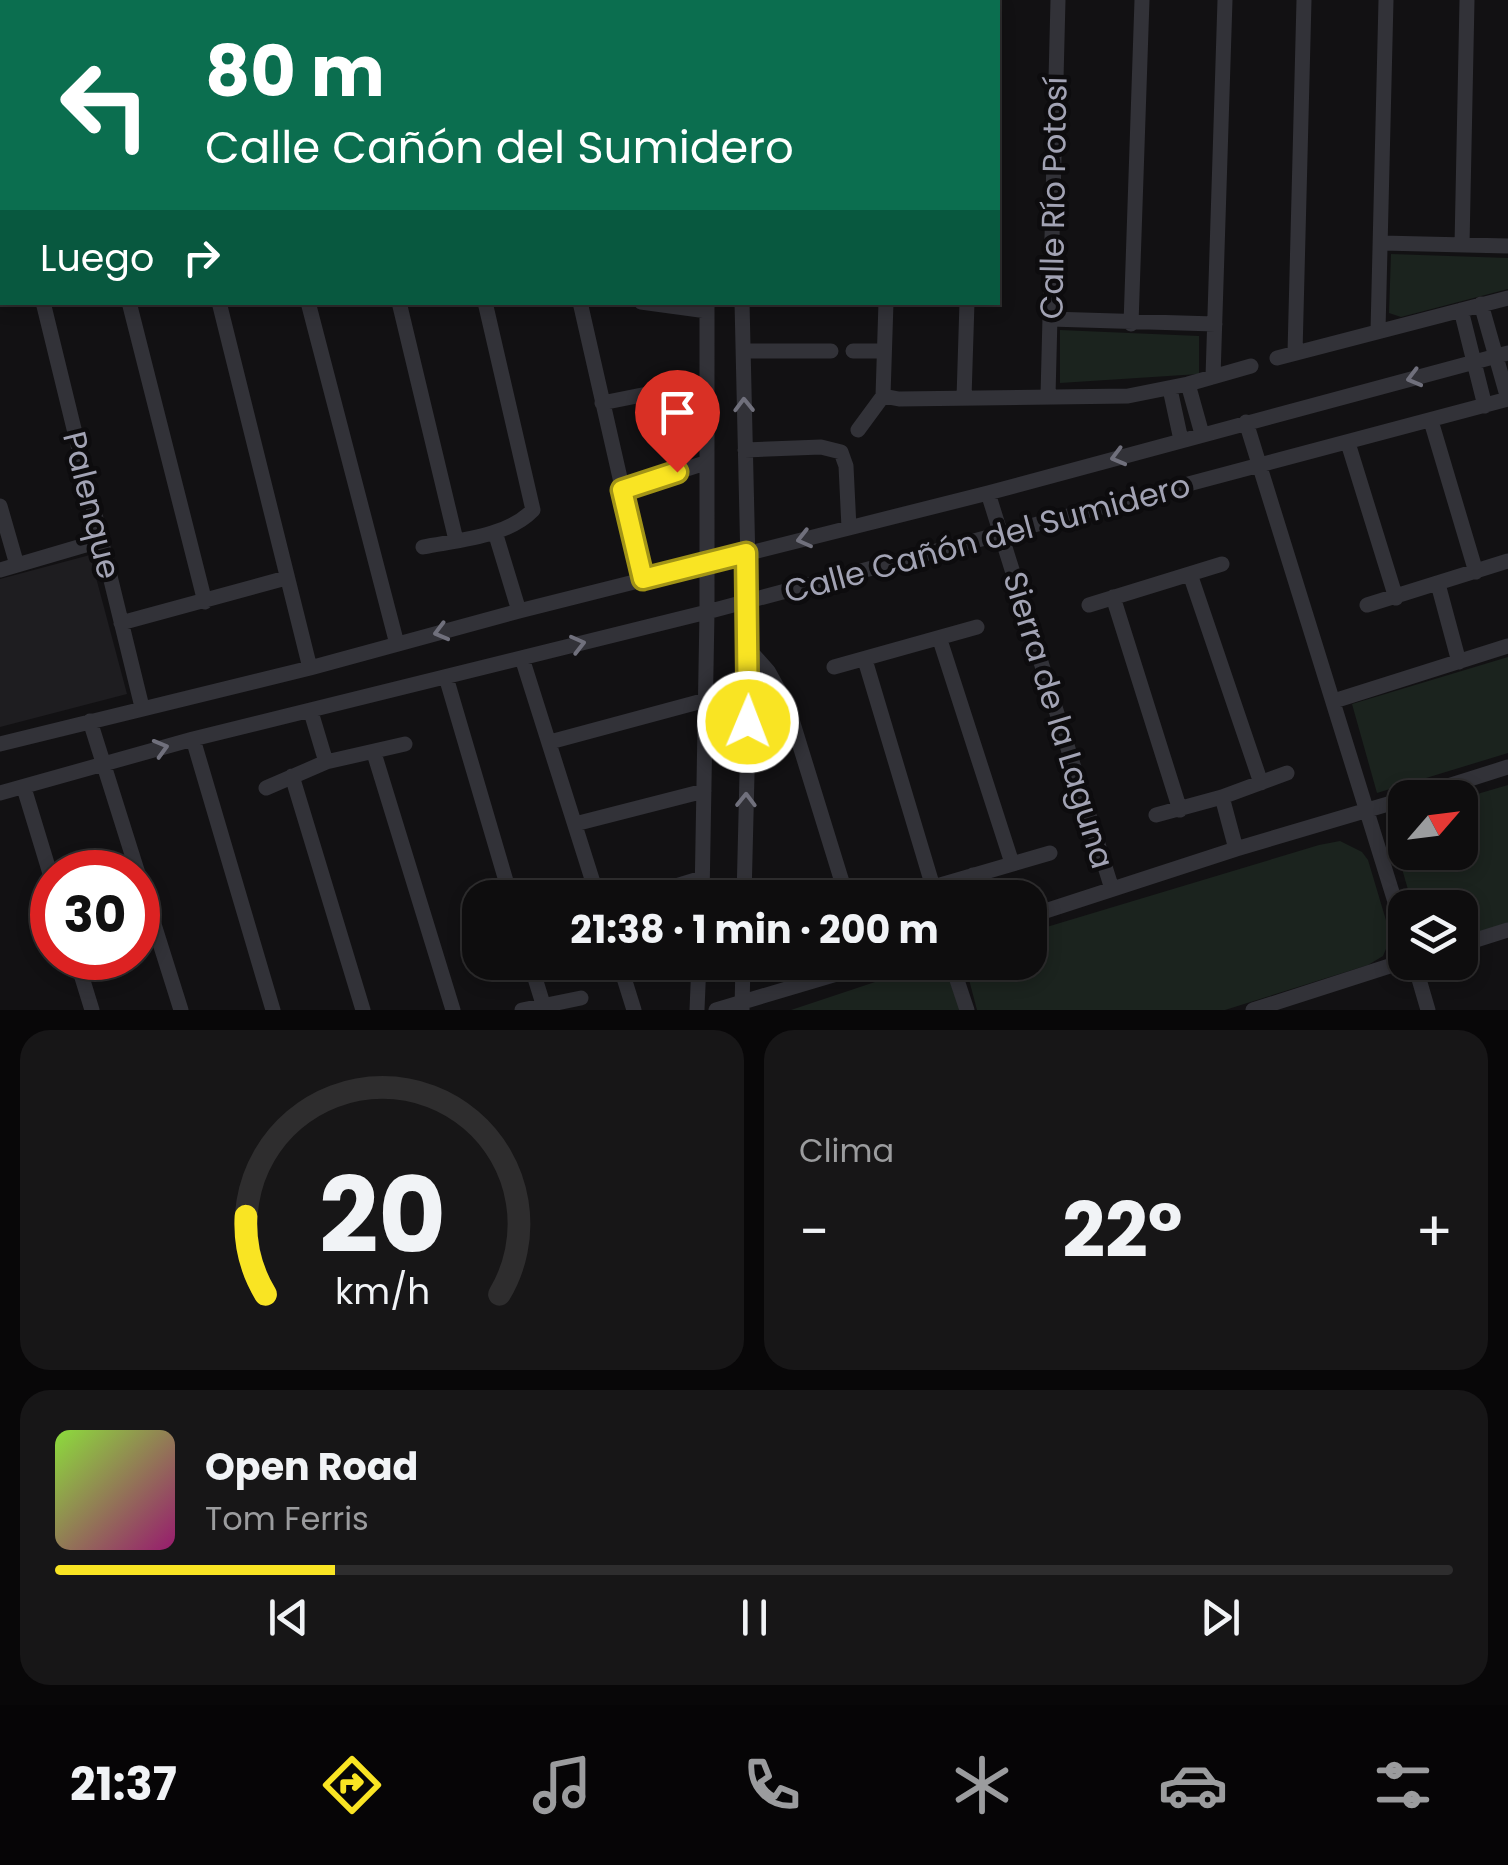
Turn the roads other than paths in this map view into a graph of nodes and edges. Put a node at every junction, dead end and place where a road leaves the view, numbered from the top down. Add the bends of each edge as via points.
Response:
1 (1058, 0) edge
2 (1142, 0) edge
3 (1225, 0) edge
4 (1304, 0) edge
5 (1386, 0) edge
6 (1467, 0) edge
7 (1382, 244) junction
8 (1462, 246) junction
9 (1508, 246) edge
10 (1508, 298) edge
11 (1482, 304) junction
12 (44, 305) edge
13 (130, 305) edge
14 (220, 305) edge
15 (309, 305) edge
16 (400, 305) edge
17 (486, 305) edge
18 (581, 305) edge
19 (681, 305) edge
20 (742, 305) edge
21 (886, 305) edge
22 (967, 305) edge
23 (707, 307) edge
24 (1461, 310) junction
25 (1050, 320) junction
26 (1131, 324) junction
27 (1215, 324) junction
28 (1378, 331) junction
29 (831, 351) dead end
30 (853, 351) dead end
31 (883, 351) junction
32 (744, 352) junction
33 (1295, 353) junction
34 (1502, 355) edge
35 (1277, 358) dead end
36 (1474, 362) junction
37 (1251, 366) dead end
38 (1214, 377) junction
39 (706, 382) junction
40 (1188, 384) junction
41 (1170, 388) junction
42 (883, 396) junction
43 (1048, 396) junction
44 (964, 398) junction
45 (1508, 400) edge
46 (602, 403) junction
47 (1484, 406) junction
48 (1431, 421) junction
49 (1246, 422) junction
50 (858, 430) dead end
51 (1202, 434) junction
52 (1182, 440) junction
53 (1348, 444) junction
54 (745, 450) junction
55 (705, 463) junction
56 (1259, 467) junction
57 (622, 490) junction
58 (988, 493) junction
59 (0, 506) edge
60 (849, 528) junction
61 (495, 532) junction
62 (1000, 535) junction
63 (456, 540) junction
64 (99, 541) junction
65 (423, 548) dead end
66 (746, 553) junction
67 (1508, 562) edge
68 (704, 563) junction
69 (1222, 564) dead end
70 (17, 565) junction
71 (0, 570) edge
72 (1476, 572) junction
73 (1190, 574) junction
74 (286, 578) junction
75 (643, 579) junction
76 (1438, 584) junction
77 (1114, 597) junction
78 (1396, 598) junction
79 (748, 601) junction
80 (205, 602) junction
81 (1088, 605) dead end
82 (1368, 606) dead end
83 (519, 610) junction
84 (707, 612) junction
85 (121, 623) junction
86 (977, 627) dead end
87 (940, 640) junction
88 (397, 644) junction
89 (1508, 646) edge
90 (750, 651) junction
91 (522, 658) junction
92 (866, 660) junction
93 (1459, 662) junction
94 (834, 667) dead end
95 (310, 668) junction
96 (446, 677) junction
97 (706, 700) junction
98 (1334, 701) junction
99 (142, 707) junction
100 (311, 712) junction
101 (90, 722) junction
102 (193, 739) junction
103 (550, 742) junction
104 (0, 744) edge
105 (405, 744) dead end
106 (374, 754) junction
107 (326, 762) junction
108 (105, 764) junction
109 (1508, 768) edge
110 (1288, 773) dead end
111 (292, 776) junction
112 (1468, 780) edge
113 (1260, 783) junction
114 (24, 788) junction
115 (266, 788) dead end
116 (704, 791) junction
117 (0, 794) edge
118 (1222, 797) junction
119 (1388, 804) edge
120 (1180, 810) junction
121 (1369, 810) junction
122 (1156, 815) dead end
123 (576, 824) junction
124 (1236, 848) junction
125 (43, 850) edge
126 (1050, 853) dead end
127 (1012, 863) junction
128 (972, 876) junction
129 (702, 878) joint
130 (506, 880) edge
131 (593, 880) edge
132 (696, 880) edge
133 (744, 880) edge
134 (841, 880) edge
135 (931, 880) edge
136 (958, 880) edge
137 (973, 880) edge
138 (1112, 890) junction
139 (1392, 890) edge
140 (1047, 911) edge
141 (1508, 930) edge
142 (1478, 939) edge
143 (1388, 968) edge
144 (83, 980) edge
145 (536, 980) edge
146 (625, 980) edge
147 (698, 980) edge
148 (742, 980) edge
149 (820, 980) edge
150 (958, 980) edge
151 (1419, 980) edge
152 (581, 998) dead end
153 (543, 1004) junction
154 (742, 1006) edge
155 (1261, 1009) edge
156 (92, 1010) edge
157 (181, 1010) edge
158 (273, 1010) edge
159 (363, 1010) edge
160 (453, 1010) edge
161 (522, 1010) edge
162 (634, 1010) edge
163 (697, 1010) edge
164 (716, 1010) edge
165 (967, 1010) edge
166 (1428, 1010) edge

1 - 25 street, Calle Río Potosí
2 - 26 street
3 - 27 street
4 - 33 street
5 - 7 street
6 - 8 street
7 - 8 street
7 - 28 street
8 - 9 street
10 - 11 street
11 - 24 street
11 - 34 street
12 - 64 street, Palenque
13 - 80 street
14 - 74 street
15 - 88 street
16 - 63 street
17 - 61 street via 534,504 530,514
18 - 46 street
19 - 23 street
20 - 32 street
21 - 31 street
22 - 44 street
23 - 39 street
24 - 28 street
24 - 36 street
25 - 26 street
25 - 43 street, Calle Río Potosí
26 - 27 street
27 - 38 street
28 - 33 street
29 - 32 street
30 - 31 street
31 - 42 street
54 -> 32 street
33 - 35 street
34 - 36 street, Calle Cañón del Sumidero
34 - 45 street
36 - 47 street
36 -> 49 street, Calle Cañón del Sumidero
37 - 38 street
38 - 40 street
39 - 46 street
39 - 55 street
40 - 41 street
40 - 51 street
41 - 43 street via 1128,396
41 - 52 street
42 - 44 street
42 - 50 street
43 - 44 street
45 - 47 street, Calle Cañón del Sumidero
46 - 57 street
47 - 48 street, Calle Cañón del Sumidero
48 - 53 street, Calle Cañón del Sumidero
48 - 72 street
49 - 51 street, Calle Cañón del Sumidero
49 - 56 street
51 - 52 street, Calle Cañón del Sumidero
52 -> 58 street, Calle Cañón del Sumidero
53 - 56 street, Calle Cañón del Sumidero
53 - 78 street
54 - 60 street via 834,448 844,457
54 - 66 street
55 - 57 street
55 - 68 street
56 - 62 street, Calle Cañón del Sumidero
56 - 98 street
57 - 75 street
58 - 60 street, Calle Cañón del Sumidero
58 - 62 street, Sierra de la Laguna
59 - 70 street
60 -> 66 street, Calle Cañón del Sumidero
61 - 63 street
61 - 83 street
62 - 79 street, Calle Cañón del Sumidero
62 - 138 street, Sierra de la Laguna
63 - 65 street
64 - 70 street
64 - 85 street, Palenque
66 - 68 street, Calle Cañón del Sumidero
66 - 79 street
67 - 72 street
68 - 75 street, Calle Cañón del Sumidero
68 - 84 street
69 - 73 street
70 - 71 street
72 - 76 street
73 - 77 street
73 - 113 street
74 - 80 street
74 - 95 street
75 - 83 street, Calle Cañón del Sumidero
76 - 78 street
76 - 93 street
77 - 81 street
77 - 120 street
78 - 82 street
79 - 84 street, Calle Cañón del Sumidero
79 - 90 street
80 - 85 street
83 -> 88 street, Calle Cañón del Sumidero
91 -> 84 street, Calle Cañón del Sumidero
84 - 97 street
85 - 99 street, Palenque
86 - 87 street
87 - 92 street
87 - 127 street
88 - 95 street, Calle Cañón del Sumidero
89 - 93 street
133 -> 90 street
90 - 134 street via 788,707
91 - 96 street, Calle Cañón del Sumidero
91 - 103 street
92 - 94 street
92 - 135 street
93 - 98 street
95 - 99 street, Calle Cañón del Sumidero
96 - 100 street, Calle Cañón del Sumidero
96 - 130 street
97 - 103 street
97 - 116 street
98 - 121 street
99 - 101 street, Calle Cañón del Sumidero
100 - 102 street, Calle Cañón del Sumidero
100 - 107 street
101 - 104 street, Calle Cañón del Sumidero
101 - 108 street
108 -> 102 street, Calle Cañón del Sumidero
102 - 158 street
103 - 123 street
105 - 106 street
106 - 107 street
106 - 160 street
107 - 111 street
108 - 114 street, Calle Cañón del Sumidero
108 - 157 street
109 - 112 street
110 - 113 street
111 - 115 street
111 - 159 street
113 - 118 street
114 - 117 street, Calle Cañón del Sumidero
114 - 125 street
116 - 123 street
116 - 129 street
118 - 120 street
118 - 124 street
119 - 121 street
120 - 122 street
121 - 124 street
121 - 139 street
123 - 131 street
124 - 138 street
126 - 127 street
127 - 128 street
128 - 136 street
128 - 137 street
129 - 132 street
138 - 140 street
141 - 142 street
143 - 155 street
144 - 156 street
145 - 153 street
146 - 162 street
147 - 163 street
148 - 154 street
149 - 154 street
150 - 165 street
151 - 166 street
152 - 153 street
153 - 161 street
154 - 164 street

